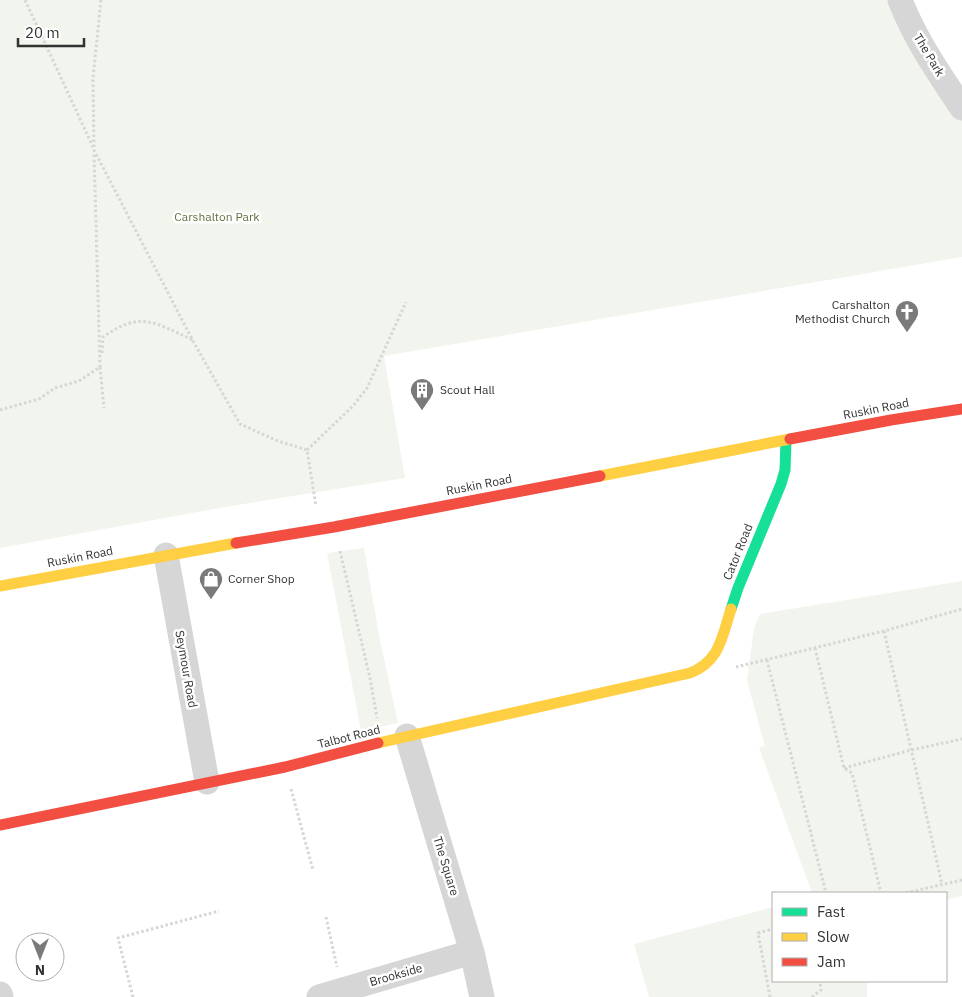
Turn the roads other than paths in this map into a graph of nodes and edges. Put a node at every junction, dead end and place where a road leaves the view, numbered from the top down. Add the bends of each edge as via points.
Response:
1 (900, 0) edge
2 (962, 108) edge
3 (962, 409) edge
4 (786, 441) junction
5 (166, 555) junction
6 (0, 586) edge
7 (707, 664) joint
8 (407, 736) junction
9 (207, 782) junction
10 (0, 825) edge
11 (472, 952) junction
12 (330, 994) edge
13 (482, 997) edge

1 - 2 street, The Park via 934,65
3 - 4 main road, Ruskin Road
4 - 5 main road, Ruskin Road
4 - 7 main road, Cator Road via 781,484 738,588 718,649
5 - 6 main road, Ruskin Road
5 - 9 street, Seymour Road
7 - 8 main road, Talbot Road via 690,674
8 - 9 main road, Talbot Road
8 - 11 street, The Square
9 - 10 main road, Talbot Road
11 - 12 street, Brookside
11 - 13 street, The Square

